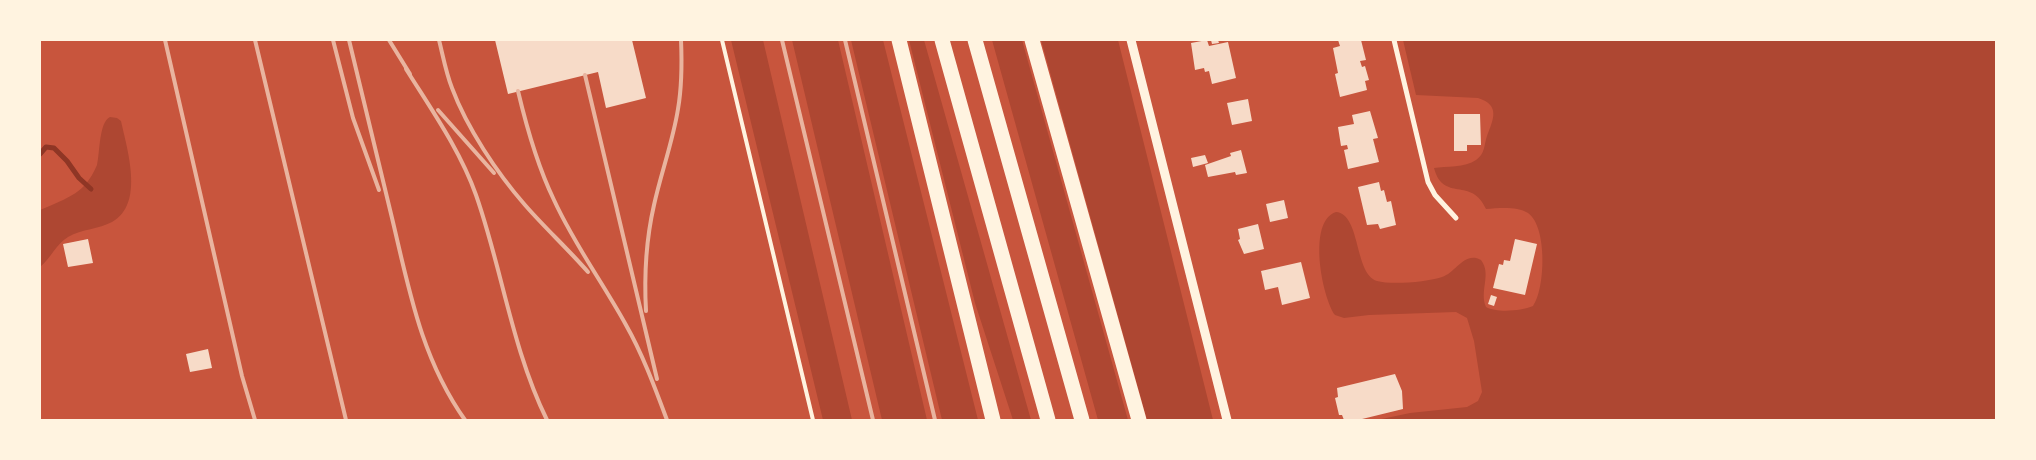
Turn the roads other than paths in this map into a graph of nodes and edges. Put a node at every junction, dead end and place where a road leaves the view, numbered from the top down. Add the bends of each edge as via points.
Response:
1 (722, 40) edge
2 (899, 40) edge
3 (942, 40) edge
4 (975, 40) edge
5 (1032, 40) edge
6 (1131, 40) edge
7 (1394, 40) edge
8 (1456, 218) dead end
9 (813, 420) edge
10 (993, 420) edge
11 (1048, 420) edge
12 (1082, 420) edge
13 (1139, 420) edge
14 (1227, 420) edge

1 - 9 lane
2 - 10 highway
3 - 11 highway
4 - 12 highway
5 - 13 highway
6 - 14 street
7 - 8 street via 1428,182

